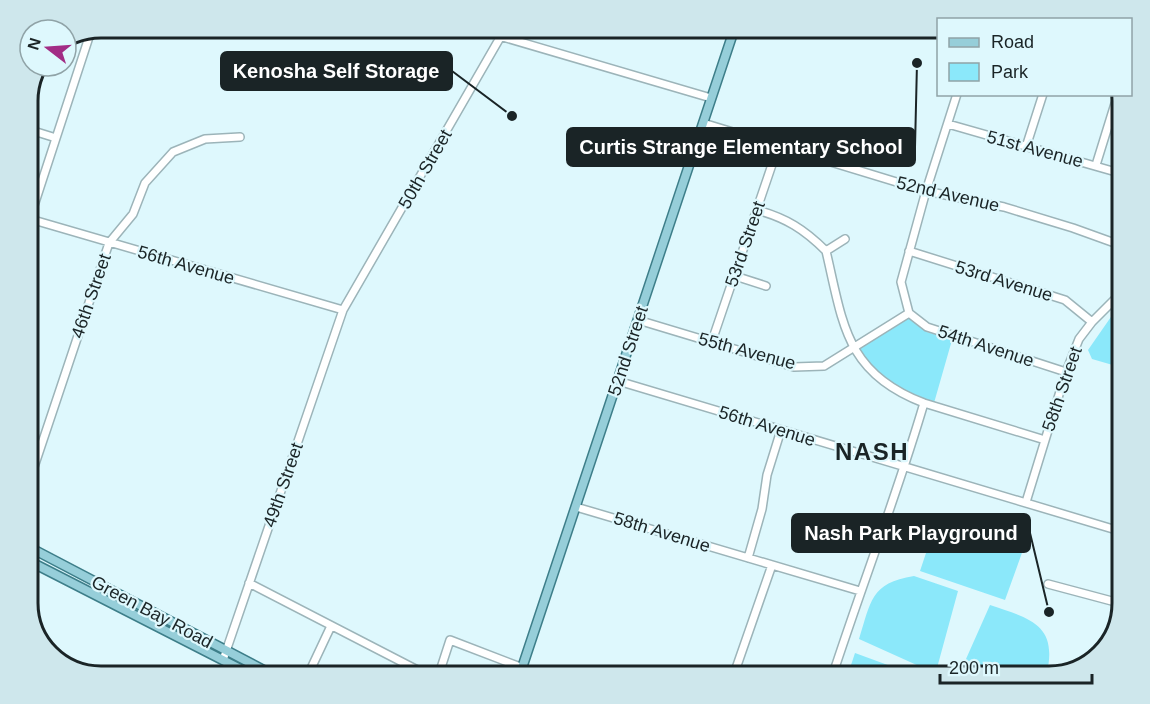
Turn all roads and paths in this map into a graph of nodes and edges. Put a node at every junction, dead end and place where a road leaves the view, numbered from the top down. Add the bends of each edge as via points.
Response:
1 (500, 38) edge
2 (508, 38) edge
3 (731, 38) edge
4 (88, 39) edge
5 (956, 96) edge
6 (1042, 96) edge
7 (711, 98) junction
8 (1112, 113) edge
9 (703, 123) junction
10 (948, 124) junction
11 (38, 132) edge
12 (240, 137) dead end
13 (56, 138) junction
14 (778, 147) junction
15 (1026, 147) junction
16 (1096, 165) junction
17 (1112, 170) edge
18 (926, 191) junction
19 (38, 194) edge
20 (757, 210) junction
21 (38, 221) edge
22 (845, 239) dead end
23 (1112, 242) edge
24 (109, 243) junction
25 (826, 251) junction
26 (909, 251) junction
27 (735, 276) junction
28 (766, 286) dead end
29 (1112, 302) edge
30 (344, 310) junction
31 (909, 313) junction
32 (638, 320) junction
33 (1092, 322) junction
34 (712, 341) junction
35 (854, 349) junction
36 (1066, 372) junction
37 (618, 381) junction
38 (924, 403) junction
39 (781, 430) junction
40 (1045, 440) junction
41 (38, 455) edge
42 (905, 467) junction
43 (1026, 502) junction
44 (576, 507) junction
45 (1112, 529) edge
46 (38, 552) edge
47 (748, 558) junction
48 (772, 565) junction
49 (38, 566) edge
50 (249, 583) junction
51 (1048, 584) dead end
52 (860, 591) junction
53 (1112, 601) edge
54 (331, 626) junction
55 (226, 650) junction
56 (223, 660) junction
57 (235, 666) edge
58 (256, 666) edge
59 (313, 666) edge
60 (409, 666) edge
61 (442, 666) edge
62 (504, 666) edge
63 (523, 666) edge
64 (737, 666) edge
65 (836, 666) edge

1 - 30 street, 50th Street
2 - 7 street
3 - 7 main road, 52nd Street
4 - 13 street
5 - 10 street
6 - 15 street
7 - 9 main road, 52nd Street
8 - 16 street
9 - 14 street, 52nd Avenue
9 - 32 main road, 52nd Street
10 - 15 street, 51st Avenue
10 - 18 street
11 - 13 street
12 - 24 street, 46th Street via 205,139 173,152 146,183 133,214
13 - 19 street
14 - 18 street, 52nd Avenue
14 - 20 street, 53rd Street
15 - 16 street, 51st Avenue
16 - 17 street, 51st Avenue
18 - 23 street, 52nd Avenue via 1004,207
18 - 26 street
20 - 25 street via 802,229
20 - 27 street, 53rd Street
21 - 24 street, 56th Avenue
22 - 25 street
24 - 30 street, 56th Avenue
24 - 41 street, 46th Street
25 - 35 street via 839,312
26 - 31 street via 901,282
26 - 33 street, 53rd Avenue via 1065,300
27 - 28 street
27 - 34 street, 53rd Street
29 - 33 street, 58th Street
30 - 50 street, 49th Street
31 - 35 street, 55th Avenue
31 - 36 street, 54th Avenue via 927,327
32 - 34 street, 55th Avenue
32 - 37 main road, 52nd Street
33 - 36 street, 58th Street via 1079,339
34 - 35 street, 55th Avenue via 794,367 824,366
35 - 38 street via 881,378
36 - 40 street, 58th Street
37 - 39 street, 56th Avenue
37 - 44 main road, 52nd Street
38 - 40 street
38 - 42 street
39 - 42 street, 56th Avenue
39 - 47 street
40 - 43 street, 58th Street
42 - 43 street, 56th Avenue
42 - 52 street
43 - 45 street, 56th Avenue
44 - 47 street, 58th Avenue
44 - 63 main road, 52nd Street
46 - 55 main road, Green Bay Road
47 - 48 street, 58th Avenue
48 - 52 street, 58th Avenue
48 - 64 street
49 - 56 main road, Green Bay Road
50 - 54 street
50 - 55 street, 49th Street
51 - 53 street
52 - 65 street
54 - 59 street
54 - 60 street
55 - 56 street, 49th Street
55 - 58 main road, Green Bay Road
56 - 57 main road, Green Bay Road
61 - 62 street via 450,640

